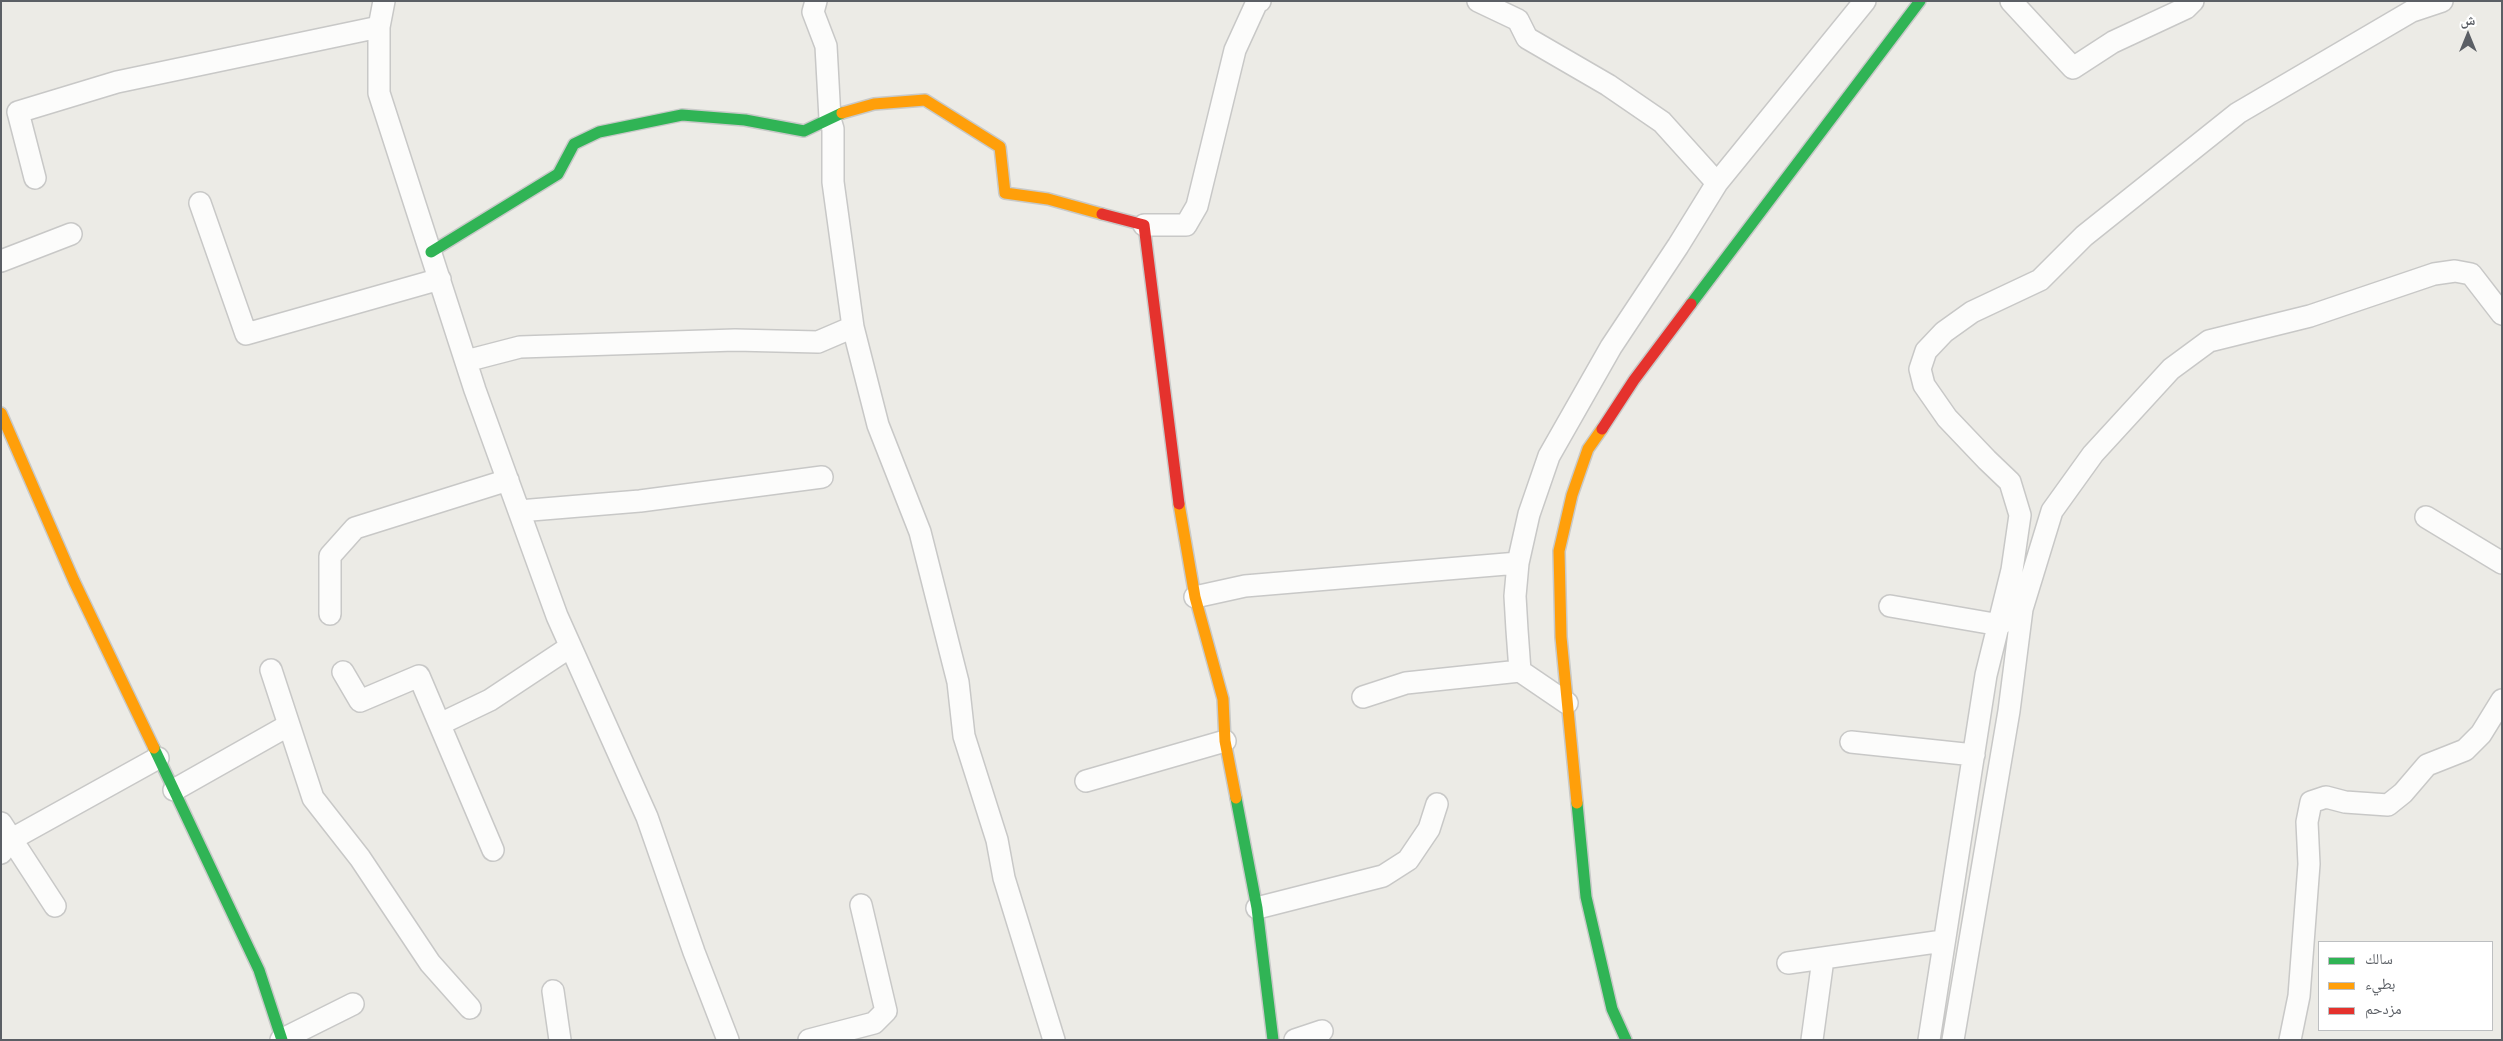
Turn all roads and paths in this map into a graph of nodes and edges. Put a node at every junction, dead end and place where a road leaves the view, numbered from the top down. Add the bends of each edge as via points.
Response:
1 (384, 1) edge
2 (816, 1) edge
3 (1260, 1) edge
4 (1478, 1) edge
5 (1865, 1) edge
6 (1920, 1) edge
7 (2010, 1) edge
8 (2193, 1) edge
9 (2442, 1) edge
10 (379, 27) junction
11 (830, 119) junction
12 (35, 178) dead end
13 (1717, 183) junction
14 (200, 203) dead end
15 (1144, 225) junction
16 (72, 234) dead end
17 (432, 252) junction
18 (1, 261) edge
19 (440, 280) junction
20 (2502, 314) edge
21 (853, 327) junction
22 (466, 360) junction
23 (1, 413) edge
24 (822, 477) dead end
25 (508, 480) junction
26 (519, 511) junction
27 (2426, 517) dead end
28 (1518, 563) junction
29 (2502, 563) edge
30 (1194, 597) junction
31 (1890, 606) dead end
32 (330, 614) dead end
33 (2000, 625) junction
34 (570, 647) junction
35 (270, 670) dead end
36 (1520, 671) junction
37 (343, 672) dead end
38 (1364, 697) dead end
39 (2502, 700) edge
40 (1567, 703) junction
41 (440, 724) junction
42 (289, 725) junction
43 (1226, 741) junction
44 (1851, 742) dead end
45 (1974, 755) junction
46 (158, 758) junction
47 (1086, 781) dead end
48 (174, 790) junction
49 (1437, 804) dead end
50 (5, 838) edge
51 (493, 850) dead end
52 (861, 905) dead end
53 (55, 906) dead end
54 (1257, 908) junction
55 (1943, 941) junction
56 (1823, 959) junction
57 (1788, 963) dead end
58 (553, 991) dead end
59 (354, 1004) dead end
60 (470, 1008) dead end
61 (1322, 1031) dead end
62 (281, 1040) edge
63 (560, 1040) edge
64 (728, 1040) edge
65 (809, 1040) edge
66 (1054, 1040) edge
67 (1273, 1040) edge
68 (1295, 1040) edge
69 (1626, 1040) edge
70 (1812, 1040) edge
71 (1929, 1040) edge
72 (1953, 1040) edge
73 (2290, 1040) edge

1 - 10 street
2 - 11 street via 813,12 826,46
3 - 15 street via 1235,50 1197,206 1186,225
4 - 13 street via 1518,20 1527,38 1608,85 1662,122
5 - 13 street
6 - 40 street via 1634,380 1588,449 1572,495 1559,551 1561,637
7 - 8 street via 2073,68 2113,42 2186,8
9 - 33 street via 2412,11 2238,113 2084,236 2040,280 1972,312 1944,332 1926,351 1920,370 1924,385 1947,418 2010,482 2020,515
10 - 12 street via 117,82 18,112
10 - 17 street via 379,93
11 - 15 street via 874,104 925,100 1000,147 1005,192 1048,199
11 - 17 street via 804,131 745,120 682,115 599,132 574,144 558,174
11 - 21 street via 833,129 833,182
13 - 28 street via 1611,347 1549,456 1529,514
14 - 19 street via 246,334
15 - 30 street via 1180,513
16 - 18 street
17 - 19 street
19 - 22 street
20 - 72 street via 2471,274 2455,271 2434,274 2310,316 2209,341 2171,369 2093,454 2052,512 2022,609 2008,720
21 - 22 street via 818,342 735,340 520,347
21 - 66 street via 878,425 920,532 958,682 964,736
22 - 25 street
23 - 46 street via 74,581
24 - 26 street via 640,500
25 - 26 street
25 - 32 street via 355,528 330,556
26 - 34 street
27 - 29 street
28 - 30 street via 1245,586
28 - 36 street via 1515,596
30 - 43 street via 1224,699
31 - 33 street
33 - 45 street via 1986,675
34 - 41 street via 490,700
34 - 64 street via 647,817
35 - 42 street
36 - 38 street via 1406,682
36 - 40 street
37 - 41 street via 360,701 419,676
39 - 73 street via 2481,734 2465,750 2426,765 2403,793 2388,805 2345,802 2326,796 2311,802 2307,822 2309,864 2299,996
40 - 69 street via 1586,897 1612,1009
41 - 51 street
42 - 48 street
42 - 60 street via 313,798 360,858 430,964
43 - 47 street
43 - 54 street
44 - 45 street
45 - 55 street
46 - 48 street
46 - 50 street
48 - 62 street via 259,970
49 - 54 street via 1429,829 1408,860 1383,876
50 - 53 street
52 - 65 street via 886,1011 874,1023
54 - 67 street
55 - 56 street
55 - 71 street
56 - 57 street
56 - 70 street
58 - 63 street
59 - 62 street
61 - 68 street

